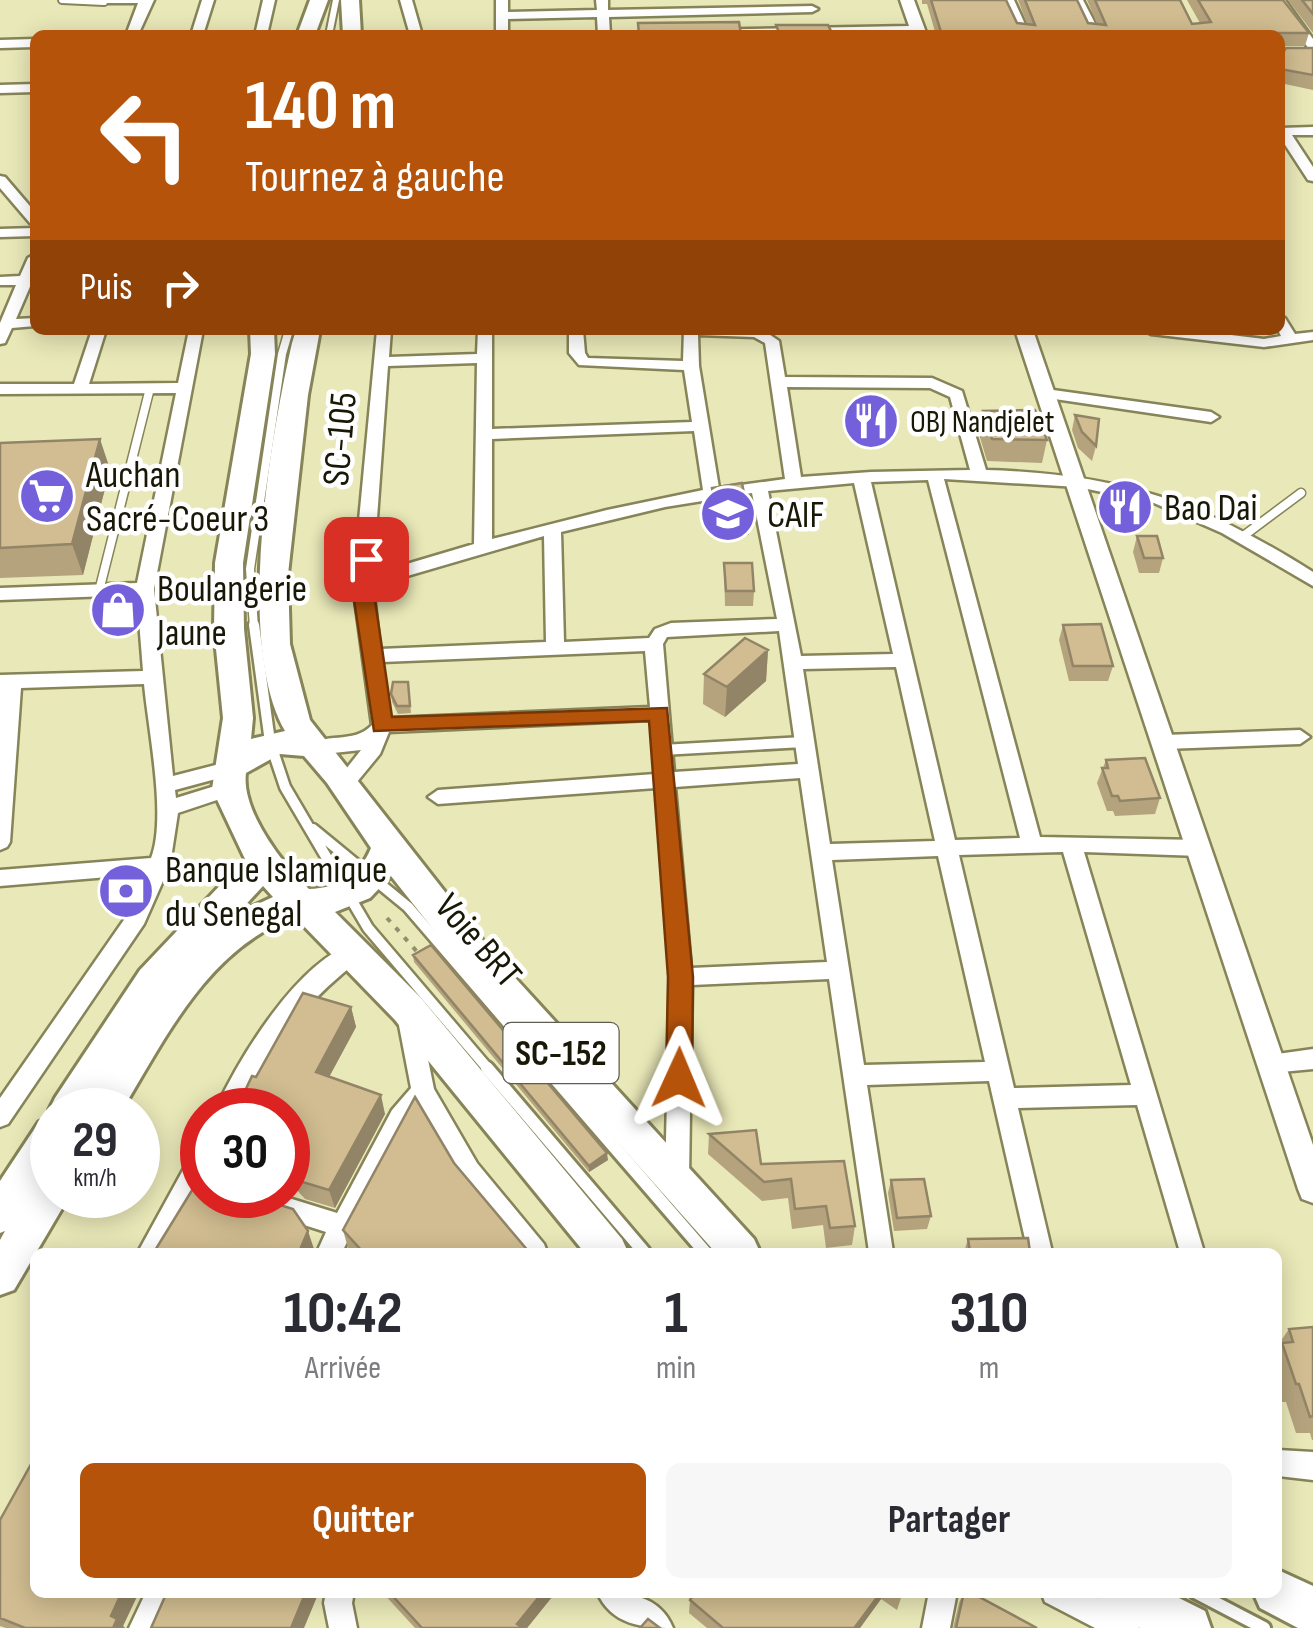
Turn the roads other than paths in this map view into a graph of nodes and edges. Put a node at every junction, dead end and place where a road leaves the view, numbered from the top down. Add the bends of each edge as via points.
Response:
1 (62, 0) edge
2 (146, 0) edge
3 (208, 0) edge
4 (269, 0) edge
5 (319, 0) edge
6 (336, 0) edge
7 (350, 0) edge
8 (406, 0) edge
9 (502, 0) edge
10 (515, 0) edge
11 (907, 0) edge
12 (1008, 0) edge
13 (1077, 0) edge
14 (1279, 0) edge
15 (102, 1) edge
16 (810, 4) edge
17 (704, 6) edge
18 (602, 7) edge
19 (502, 16) junction
20 (134, 30) edge
21 (199, 30) edge
22 (262, 30) edge
23 (308, 30) edge
24 (330, 30) edge
25 (352, 30) edge
26 (415, 30) edge
27 (502, 30) edge
28 (819, 30) edge
29 (918, 30) edge
30 (1022, 30) edge
31 (1092, 30) edge
32 (30, 43) edge
33 (1, 46) edge
34 (1313, 50) edge
35 (1296, 54) edge
36 (19, 88) junction
37 (30, 88) edge
38 (0, 89) edge
39 (30, 100) edge
40 (1313, 131) edge
41 (1285, 132) edge
42 (1285, 138) edge
43 (1313, 176) edge
44 (0, 180) edge
45 (30, 214) edge
46 (30, 232) edge
47 (0, 233) edge
48 (30, 270) edge
49 (0, 280) edge
50 (26, 280) junction
51 (30, 324) edge
52 (1285, 330) edge
53 (3, 332) edge
54 (97, 335) edge
55 (195, 335) edge
56 (262, 335) edge
57 (280, 335) edge
58 (288, 335) edge
59 (307, 335) edge
60 (384, 335) edge
61 (485, 335) edge
62 (576, 335) edge
63 (694, 335) edge
64 (754, 335) edge
65 (1026, 335) edge
66 (1191, 335) edge
67 (1313, 336) edge
68 (1290, 340) junction
69 (282, 354) junction
70 (485, 358) junction
71 (382, 362) junction
72 (691, 366) junction
73 (780, 382) junction
74 (80, 388) junction
75 (150, 388) junction
76 (185, 388) junction
77 (0, 389) edge
78 (1046, 394) junction
79 (1211, 417) dead end
80 (702, 426) junction
81 (486, 434) junction
82 (935, 476) junction
83 (980, 477) junction
84 (1072, 479) junction
85 (862, 480) junction
86 (794, 484) junction
87 (759, 489) junction
88 (1301, 493) dead end
89 (712, 495) junction
90 (552, 530) junction
91 (1242, 537) junction
92 (483, 547) junction
93 (1313, 580) edge
94 (365, 581) junction
95 (146, 589) junction
96 (99, 590) junction
97 (0, 594) edge
98 (787, 625) junction
99 (654, 644) junction
100 (555, 647) junction
101 (372, 656) junction
102 (904, 660) junction
103 (792, 664) junction
104 (152, 677) junction
105 (6, 682) edge
106 (659, 713) junction
107 (381, 729) junction
108 (1300, 736) dead end
109 (270, 742) junction
110 (804, 742) junction
111 (1165, 742) junction
112 (315, 748) junction
113 (662, 750) junction
114 (808, 770) junction
115 (3, 772) edge
116 (230, 778) junction
117 (664, 780) junction
118 (345, 784) junction
119 (164, 785) junction
120 (438, 796) dead end
121 (168, 808) junction
122 (305, 822) junction
123 (0, 842) edge
124 (1071, 844) junction
125 (1032, 845) junction
126 (948, 847) junction
127 (1200, 848) junction
128 (822, 852) junction
129 (263, 861) junction
130 (160, 865) junction
131 (368, 874) junction
132 (0, 878) edge
133 (301, 902) junction
134 (361, 940) junction
135 (840, 970) junction
136 (680, 977) junction
137 (408, 1008) junction
138 (1313, 1059) edge
139 (1271, 1064) junction
140 (1000, 1071) junction
141 (857, 1075) junction
142 (82, 1088) edge
143 (116, 1088) edge
144 (239, 1088) edge
145 (423, 1091) junction
146 (1145, 1095) junction
147 (1005, 1098) junction
148 (0, 1118) edge
149 (30, 1168) edge
150 (678, 1179) junction
151 (1313, 1188) edge
152 (180, 1203) edge
153 (0, 1214) edge
154 (35, 1218) edge
155 (285, 1218) edge
156 (334, 1245) edge
157 (152, 1248) edge
158 (533, 1248) edge
159 (605, 1248) edge
160 (640, 1248) edge
161 (702, 1248) edge
162 (737, 1248) edge
163 (880, 1248) edge
164 (1039, 1248) edge
165 (1191, 1248) edge
166 (0, 1276) edge
167 (1282, 1463) edge
168 (1313, 1466) edge
169 (1282, 1595) edge
170 (158, 1598) edge
171 (339, 1598) edge
172 (619, 1598) edge
173 (942, 1598) edge
174 (1067, 1598) edge
175 (1130, 1598) edge
176 (1206, 1598) edge
177 (1313, 1611) edge
178 (143, 1628) edge
179 (344, 1628) edge
180 (658, 1628) edge
181 (936, 1628) edge
182 (1125, 1628) edge
183 (1188, 1628) edge
184 (1264, 1628) edge

1 - 15 lane
2 - 15 street
2 - 20 street
3 - 21 street
4 - 22 street
5 - 23 main road
6 - 24 lane
7 - 25 main road
8 - 26 street
9 - 10 street
9 - 19 street
11 - 29 street
12 - 30 street
13 - 31 street
14 - 34 street
16 - 17 street
16 - 28 street
17 - 18 street
18 - 19 street
19 - 27 street
32 - 33 street
34 - 35 street
36 - 37 street
36 - 38 street
36 - 39 street
40 - 41 street
42 - 43 street
44 - 45 street
46 - 47 street
48 - 50 street
49 - 50 street
50 - 53 street
51 - 53 street
52 - 68 street
54 - 74 street
55 - 76 street
56 - 116 main road via 229,563 238,718
57 - 69 lane, Voie BRT
58 - 69 lane, Voie BRT
59 - 112 main road via 272,582 282,681 298,730
60 - 71 street, SC-105
61 - 70 street
62 - 72 street via 584,362
63 - 72 street
64 - 73 street via 766,336 774,347
65 - 78 street
66 - 68 street
67 - 68 street
69 - 109 lane, Voie BRT via 250,569
70 - 71 street
70 - 81 street
71 - 94 street, SC-105
72 - 80 street
73 - 83 street via 932,383 951,390
73 - 86 street
74 - 75 street
74 - 77 street
75 - 76 street
75 - 96 lane
76 - 95 street
78 - 79 street
78 - 84 street
80 - 81 street
80 - 89 street
81 - 92 street
82 - 83 street
82 - 85 street
82 - 125 street
83 - 84 street
84 - 91 street via 1156,499
84 - 111 street
85 - 86 street
85 - 102 street
86 - 87 street
87 - 89 street
87 - 98 street
88 - 91 lane
89 - 90 street
90 - 92 street
90 - 100 street
91 - 93 street
92 - 94 street
94 - 101 street, SC-105
95 - 96 street
95 - 104 street
96 - 97 street
98 - 99 street via 671,629
98 - 103 street
99 - 100 street
99 - 106 street
100 - 101 street
101 - 107 street, SC-105
102 - 103 street
102 - 126 street
103 - 110 street
104 - 105 street
104 - 119 street
105 - 115 street
106 - 107 street
106 - 113 street
107 - 112 street via 358,744
107 - 118 street
108 - 111 street
109 - 112 main road
109 - 116 main road via 249,752
109 - 122 lane, Voie BRT
110 - 113 lane
110 - 114 street
111 - 127 street
112 - 118 main road
113 - 117 street
114 - 117 street
114 - 128 street
115 - 123 street
116 - 119 street
116 - 121 street
116 - 129 main road
117 - 120 street
117 - 136 street
118 - 131 main road, SC-152
119 - 121 street
121 - 130 street
122 - 131 lane, Voie BRT
122 - 131 lane, Voie BRT
124 - 125 street
124 - 127 street
124 - 146 street
125 - 126 street
126 - 128 street
126 - 140 street
127 - 139 street
128 - 135 street
129 - 133 main road
129 - 142 main road via 154,979
130 - 132 street
130 - 148 street via 137,918
131 - 133 main road via 324,902
131 - 134 lane, Voie BRT
131 - 150 main road, SC-152 via 514,1001
131 - 161 lane, Voie BRT via 408,907
133 - 134 main road
133 - 143 main road via 262,915 214,948
134 - 137 main road
134 - 144 street via 276,1020
134 - 160 lane, Voie BRT
135 - 136 street
135 - 141 street
136 - 150 street
137 - 145 street
137 - 159 main road
138 - 139 street
139 - 151 street
140 - 141 street
140 - 147 street
141 - 163 street
145 - 156 street via 400,1117
145 - 158 street via 470,1171
146 - 147 street
146 - 165 street
147 - 164 street
149 - 153 main road
150 - 162 main road, SC-152
152 - 157 street
154 - 166 main road
155 - 156 street
167 - 168 street
169 - 177 main road
170 - 178 street
171 - 179 street
172 - 180 street
173 - 181 street
174 - 182 street
175 - 183 main road
176 - 184 lane

